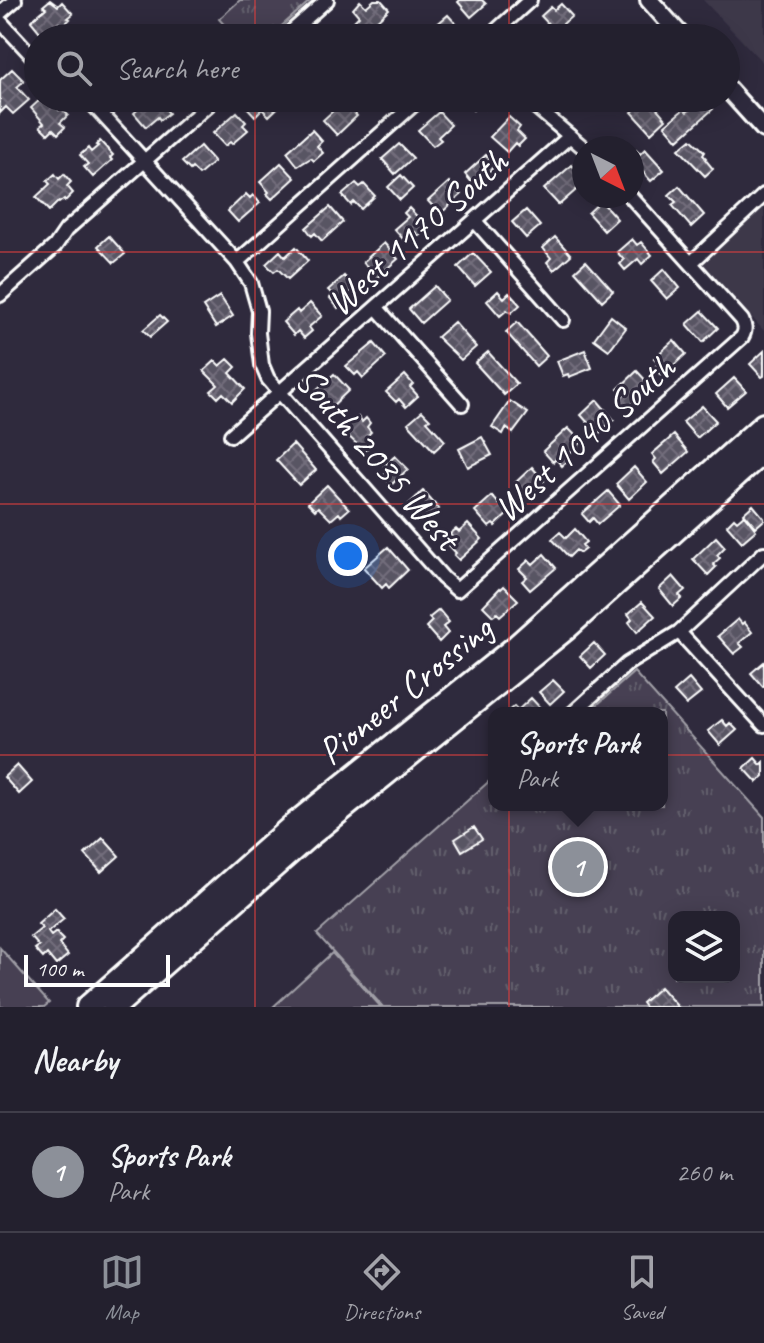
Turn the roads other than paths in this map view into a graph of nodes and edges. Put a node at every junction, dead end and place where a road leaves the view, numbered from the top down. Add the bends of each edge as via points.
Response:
1 (15, 0) edge
2 (327, 0) edge
3 (530, 0) edge
4 (649, 0) edge
5 (0, 13) edge
6 (0, 21) edge
7 (300, 24) edge
8 (503, 24) edge
9 (670, 24) edge
10 (24, 47) edge
11 (740, 102) edge
12 (99, 112) edge
13 (200, 112) edge
14 (405, 112) edge
15 (542, 112) edge
16 (764, 129) edge
17 (570, 136) joint
18 (144, 162) junction
19 (764, 195) edge
20 (641, 208) edge
21 (475, 221) junction
22 (237, 262) junction
23 (691, 263) junction
24 (0, 295) edge
25 (377, 308) junction
26 (563, 320) dead end
27 (280, 393) junction
28 (462, 404) dead end
29 (764, 425) edge
30 (231, 435) dead end
31 (764, 450) edge
32 (764, 553) edge
33 (457, 590) joint
34 (679, 632) junction
35 (580, 707) edge
36 (764, 725) edge
37 (88, 1007) edge
38 (114, 1007) edge

1 - 5 street
2 - 7 street
3 - 8 street
4 - 9 main road
6 - 10 street
11 - 16 main road
12 - 18 street, South 2035 West
13 - 18 street
14 - 22 street
15 - 17 street
17 - 21 street, West 1170 South
18 - 22 street, South 2035 West
18 - 24 street
19 - 23 street
20 - 23 street
21 - 25 street, West 1170 South
21 - 26 street
22 - 27 street, South 2035 West via 251,283 259,311 262,365
23 - 33 street, West 1040 South via 742,320 742,337
25 - 27 street, West 1170 South
25 - 28 street
27 - 30 street, West 1170 South
27 - 33 street, South 2035 West
29 - 37 highway, Pioneer Crossing via 515,648 320,803
31 - 38 highway, Pioneer Crossing via 565,629 323,823
32 - 34 street
34 - 35 street via 627,664
34 - 36 street

